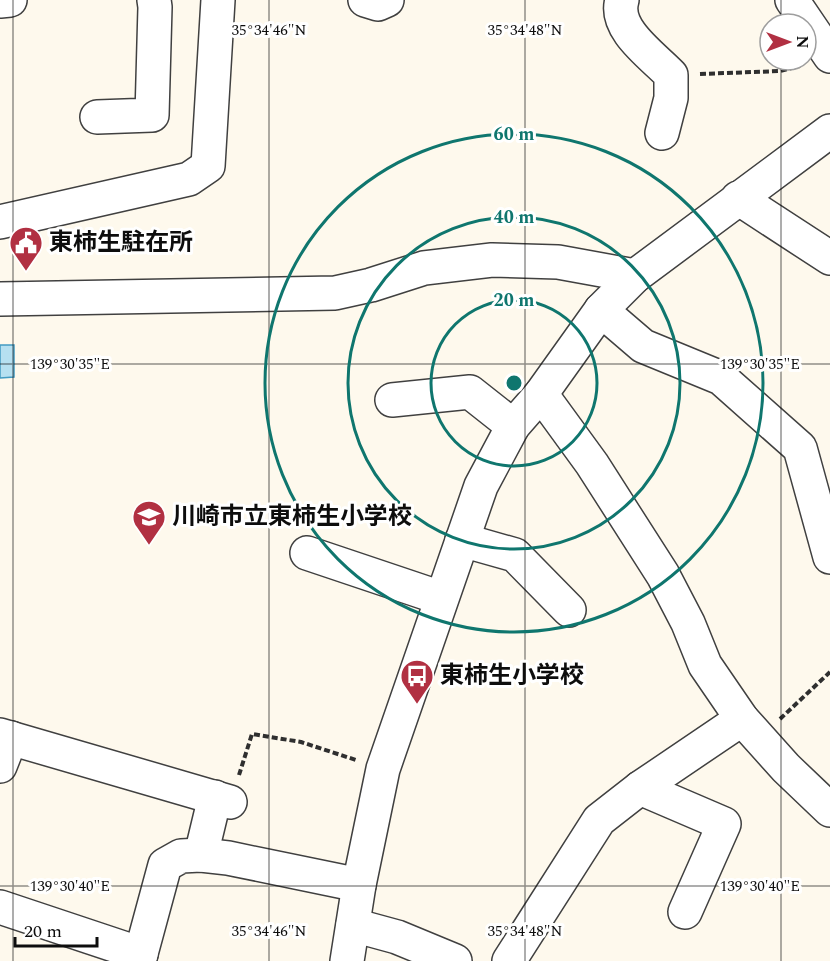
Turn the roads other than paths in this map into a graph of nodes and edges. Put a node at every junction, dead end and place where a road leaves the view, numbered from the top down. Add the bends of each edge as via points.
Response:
1 (9, 0) edge
2 (154, 0) edge
3 (218, 0) edge
4 (364, 0) edge
5 (387, 0) edge
6 (622, 0) edge
7 (792, 0) edge
8 (0, 1) edge
9 (829, 54) edge
10 (97, 117) dead end
11 (830, 131) edge
12 (663, 133) dead end
13 (738, 198) junction
14 (0, 222) edge
15 (830, 258) edge
16 (635, 276) junction
17 (0, 299) edge
18 (601, 310) junction
19 (541, 394) junction
20 (392, 400) dead end
21 (513, 426) junction
22 (462, 540) junction
23 (307, 553) dead end
24 (830, 557) edge
25 (441, 598) junction
26 (569, 610) dead end
27 (751, 729) junction
28 (4, 746) edge
29 (640, 788) junction
30 (830, 810) edge
31 (201, 855) junction
32 (359, 885) junction
33 (0, 907) edge
34 (685, 912) dead end
35 (353, 925) junction
36 (140, 957) edge
37 (347, 961) edge
38 (455, 961) edge
39 (509, 961) edge

1 - 8 street
2 - 10 street via 152,115
3 - 14 street via 208,166 189,179
4 - 5 street via 378,4
6 - 12 street via 620,9 626,29 671,75 671,98
7 - 9 street
11 - 13 street
13 - 15 street
13 - 16 street
16 - 17 street via 558,262 492,260 424,268 334,293
16 - 18 street
18 - 19 street
18 - 24 street via 643,346 721,378 800,448
19 - 21 street
19 - 27 street via 663,574 705,665
20 - 21 street via 470,392
21 - 22 street via 481,486
22 - 25 street
22 - 26 street via 515,555
23 - 25 street
25 - 32 street via 383,769
27 - 29 street
27 - 30 street
28 - 31 street via 222,800
29 - 34 street via 724,824
29 - 39 street via 599,820
31 - 32 street
31 - 36 street via 181,856 165,865
32 - 35 street
33 - 36 street
35 - 37 street
35 - 38 street via 397,937

